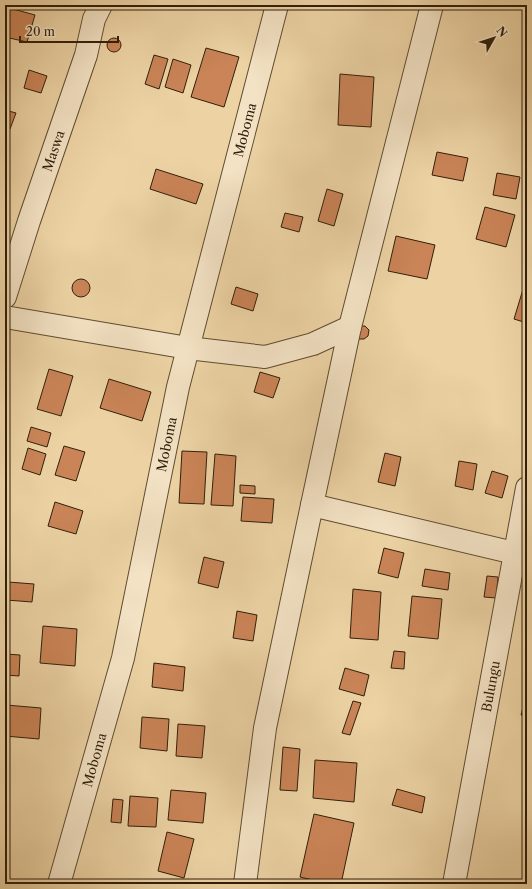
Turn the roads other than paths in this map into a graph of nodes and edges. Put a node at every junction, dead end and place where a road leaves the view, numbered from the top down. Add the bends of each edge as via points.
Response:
1 (101, 5) edge
2 (277, 5) edge
3 (432, 5) edge
4 (5, 297) edge
5 (5, 317) edge
6 (350, 327) junction
7 (188, 348) junction
8 (527, 488) edge
9 (312, 505) junction
10 (521, 555) edge
11 (59, 884) edge
12 (245, 884) edge
13 (454, 884) edge

1 - 4 street, Maswa via 94,19 86,54
2 - 7 street, Moboma
3 - 6 street
5 - 7 street
6 - 7 street via 313,344 264,357
6 - 9 street
7 - 11 street, Moboma via 123,658
8 - 10 street, Bulungu
9 - 10 street
9 - 12 street via 265,728
10 - 13 street, Bulungu

